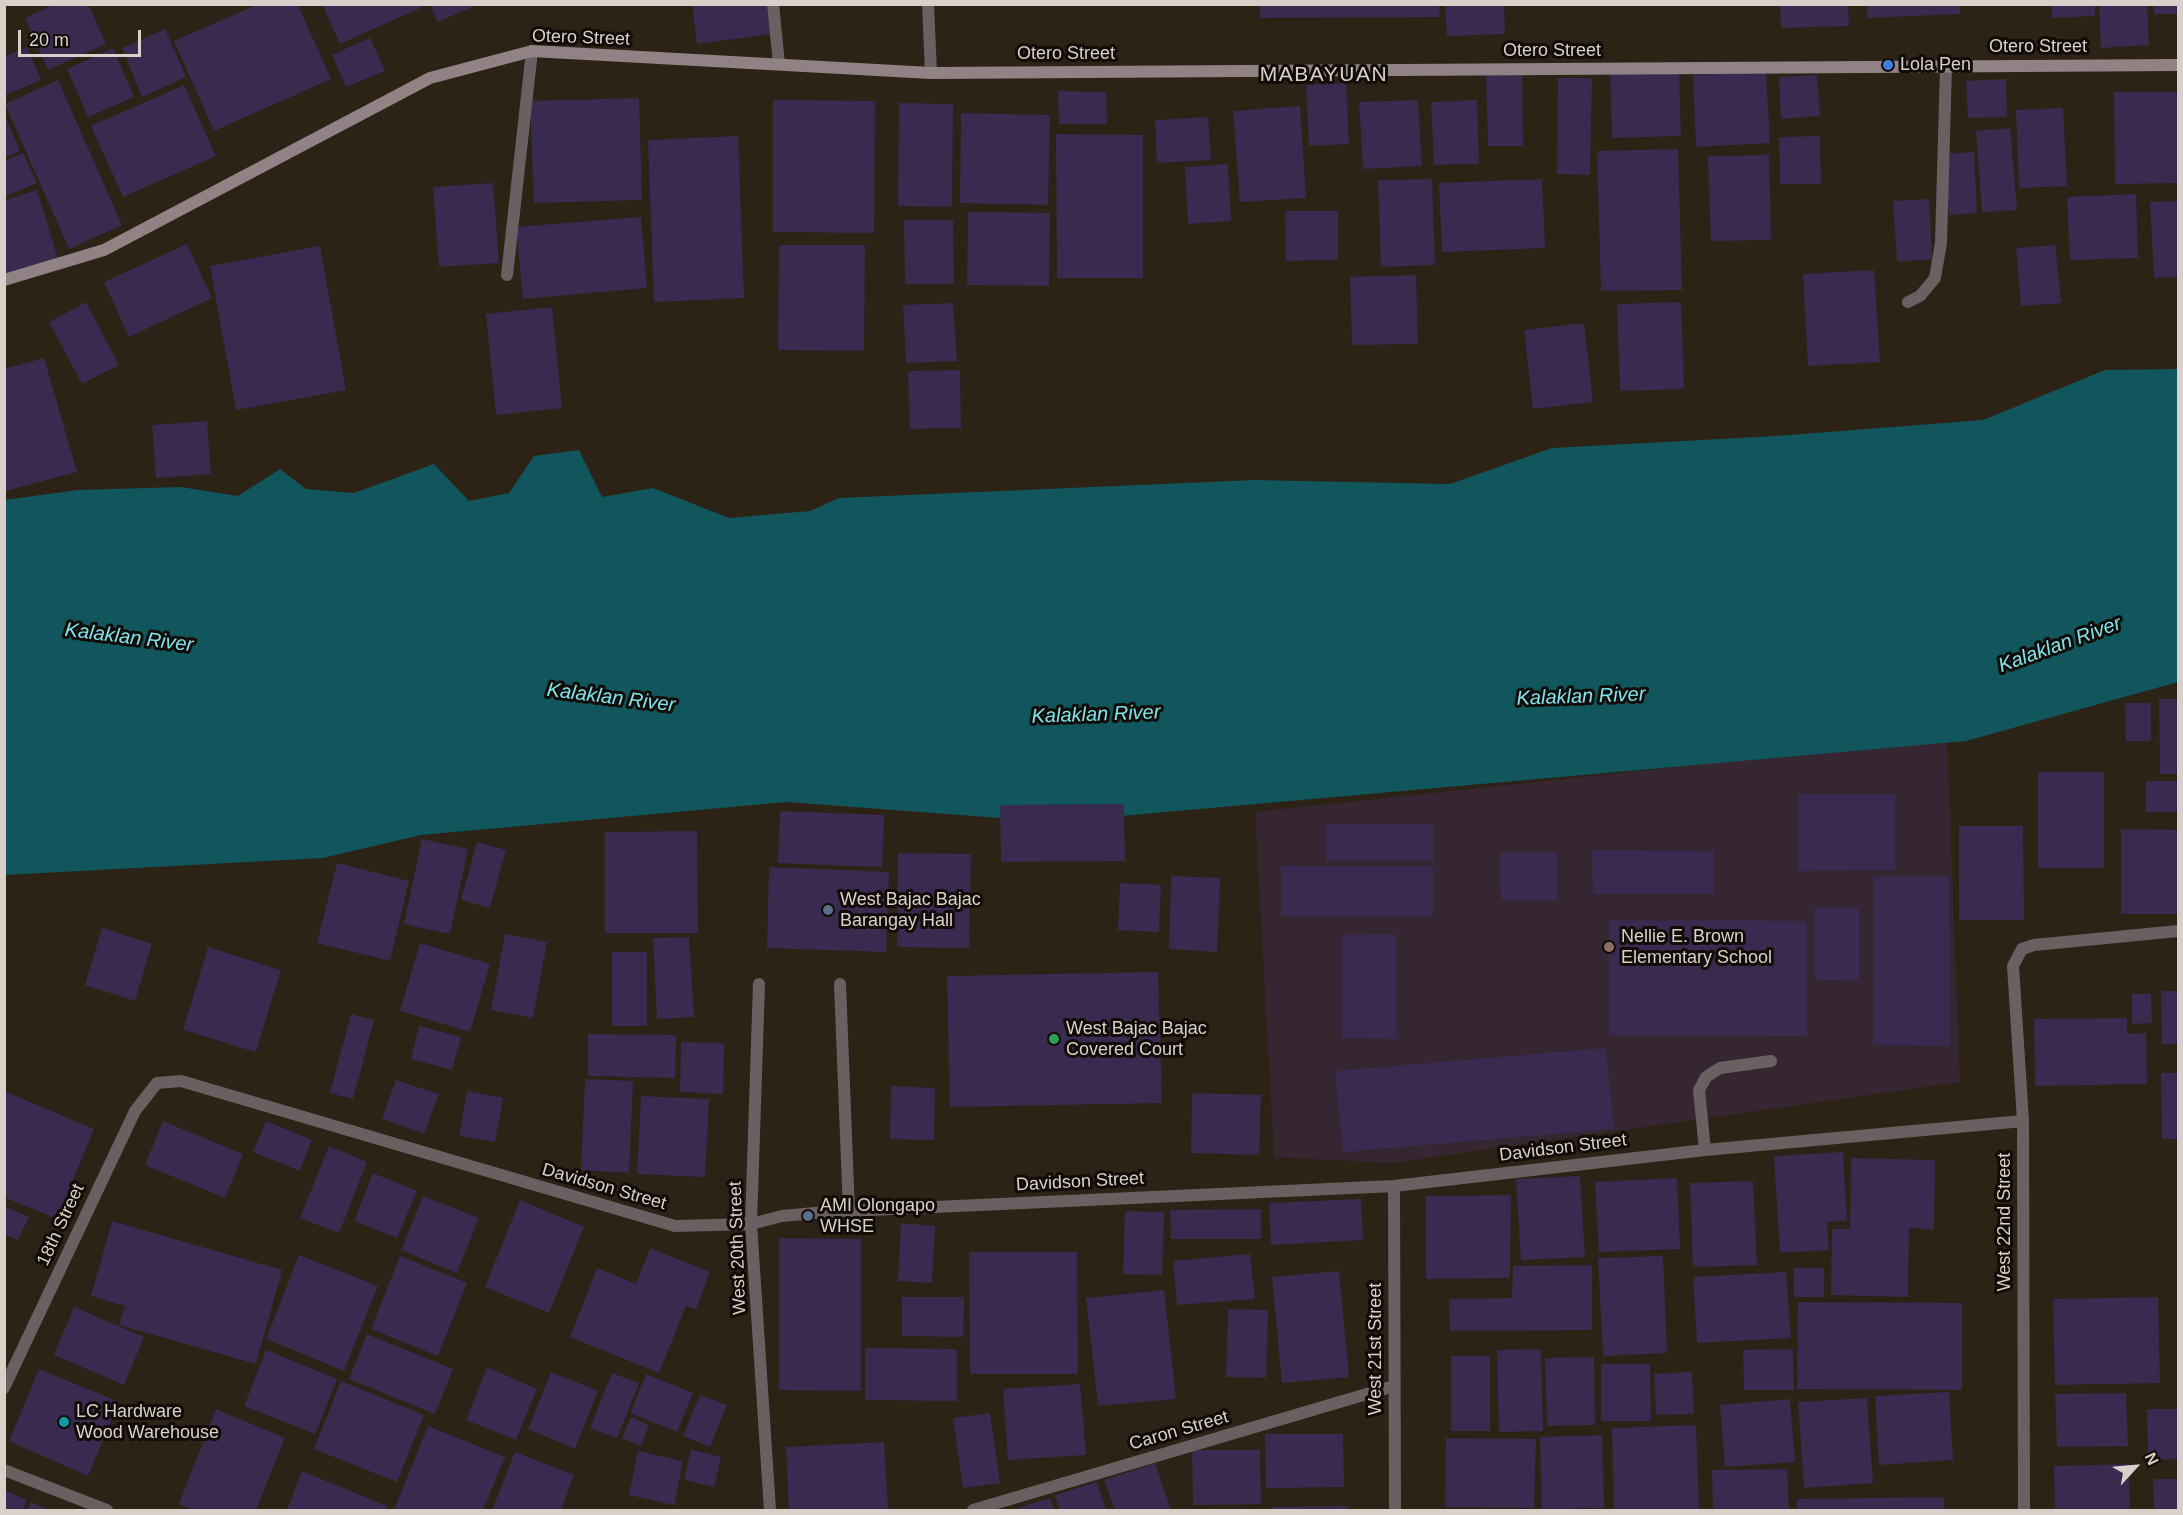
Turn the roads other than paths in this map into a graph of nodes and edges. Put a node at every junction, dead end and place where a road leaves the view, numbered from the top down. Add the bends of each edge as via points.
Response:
1 (772, 4) edge
2 (928, 4) edge
3 (532, 51) junction
4 (779, 64) junction
5 (2178, 64) edge
6 (1946, 66) junction
7 (931, 73) junction
8 (507, 275) dead end
9 (4, 280) edge
10 (1908, 302) dead end
11 (2178, 931) edge
12 (759, 984) dead end
13 (840, 984) dead end
14 (1772, 1061) dead end
15 (157, 1083) joint
16 (2023, 1121) junction
17 (1705, 1150) junction
18 (1394, 1186) junction
19 (849, 1211) junction
20 (752, 1224) junction
21 (1394, 1386) junction
22 (4, 1388) edge
23 (4, 1470) edge
24 (107, 1510) edge
25 (770, 1510) edge
26 (973, 1510) edge
27 (1395, 1510) edge
28 (2024, 1510) edge

1 - 4 street
2 - 7 street
3 - 4 main road, Otero Street
3 - 8 street
3 - 9 main road, Otero Street via 430,78 104,250
4 - 7 main road, Otero Street
5 - 6 main road, Otero Street
6 - 7 main road, Otero Street
6 - 10 street via 1941,243 1935,278 1920,296
11 - 16 street, West 22nd Street via 2022,949 2013,966
12 - 20 street, West 20th Street
13 - 19 street
14 - 17 street via 1720,1068 1706,1077 1699,1090
15 - 20 street, Davidson Street via 181,1081 675,1226
15 - 22 street, 18th Street via 135,1111
16 - 17 street, Davidson Street
16 - 28 street, West 22nd Street
17 - 18 street, Davidson Street
18 - 19 street, Davidson Street
18 - 21 street, West 21st Street
19 - 20 street, Davidson Street via 782,1216
20 - 25 street, West 20th Street
21 - 26 street, Caron Street
21 - 27 street, West 21st Street
23 - 24 street

